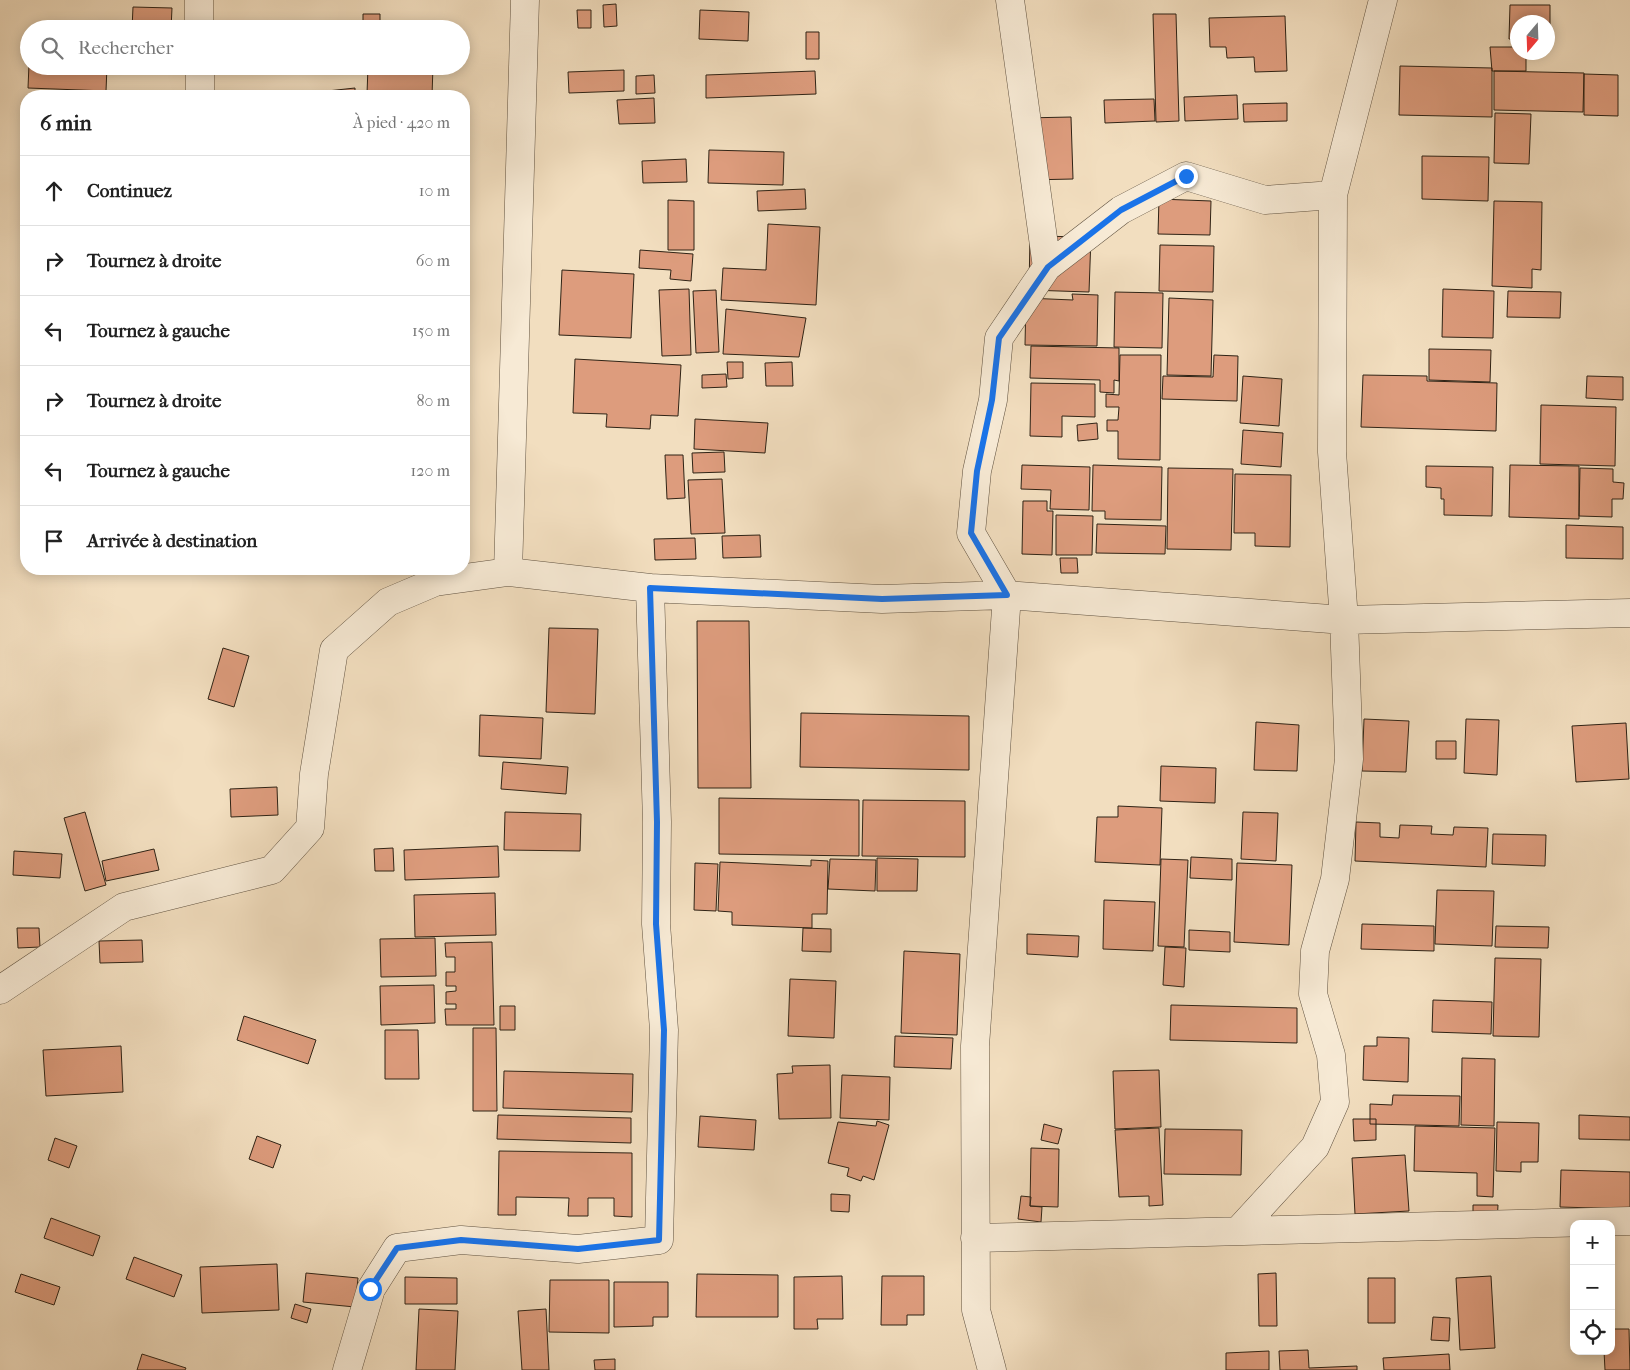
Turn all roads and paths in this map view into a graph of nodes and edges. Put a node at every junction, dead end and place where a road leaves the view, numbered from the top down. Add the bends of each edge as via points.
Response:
1 (199, 0) edge
2 (525, 0) edge
3 (1010, 0) edge
4 (1383, 0) edge
5 (200, 20) edge
6 (200, 75) edge
7 (200, 90) edge
8 (1333, 195) junction
9 (1048, 267) junction
10 (508, 572) junction
11 (650, 588) junction
12 (1007, 595) junction
13 (1630, 613) edge
14 (1344, 620) junction
15 (0, 990) edge
16 (1630, 1221) edge
17 (1238, 1231) junction
18 (975, 1238) junction
19 (346, 1370) edge
20 (992, 1370) edge

1 - 5 street
2 - 10 street
3 - 9 street
4 - 8 street
6 - 7 street
8 - 9 street via 1265,200 1186,176 1121,210
8 - 14 street via 1332,452
9 - 12 street via 999,338 992,400 977,471 971,533
10 - 11 street
10 - 15 street via 435,582 388,602 334,650 314,774 310,828 272,870 124,907
11 - 12 street via 882,599
11 - 19 street via 657,822 656,924 664,1030 659,1240 578,1249 461,1240 397,1248 370,1289
12 - 14 street
12 - 18 street via 975,1046
13 - 14 street
14 - 17 street via 1349,759 1335,879 1315,951 1313,994 1331,1055 1335,1102 1315,1147
16 - 17 street
17 - 18 street
18 - 20 street via 976,1310

